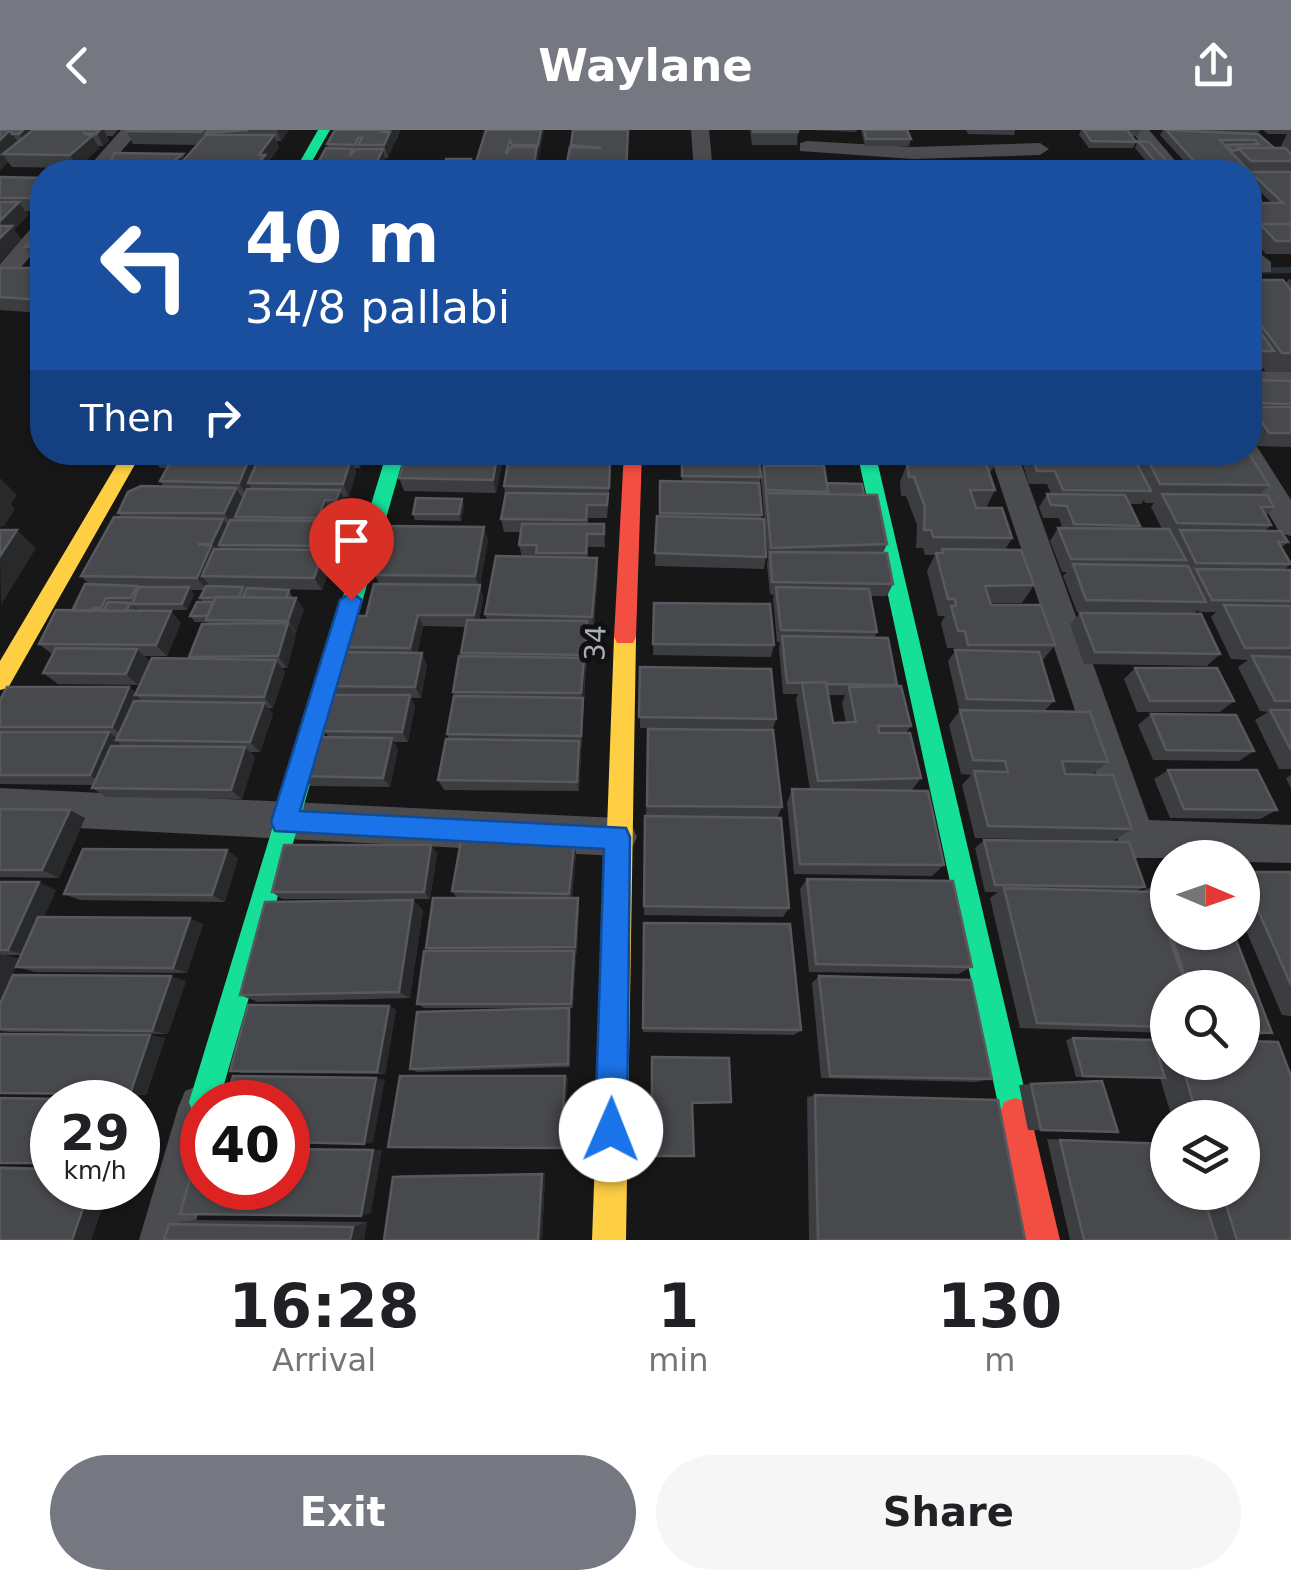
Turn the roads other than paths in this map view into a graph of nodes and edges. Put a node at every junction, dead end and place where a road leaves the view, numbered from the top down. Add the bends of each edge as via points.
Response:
1 (131, 130) edge
2 (324, 130) edge
3 (700, 130) edge
4 (916, 130) edge
5 (1028, 130) edge
6 (1138, 130) edge
7 (806, 139) edge
8 (1040, 148) junction
9 (924, 153) junction
10 (105, 160) edge
11 (307, 160) edge
12 (703, 160) edge
13 (927, 160) edge
14 (1048, 160) edge
15 (1165, 160) edge
16 (30, 243) edge
17 (1, 275) edge
18 (29, 275) edge
19 (1262, 379) edge
20 (1291, 380) edge
21 (126, 465) edge
22 (392, 465) edge
23 (631, 465) edge
24 (869, 465) edge
25 (1007, 465) edge
26 (1254, 465) edge
27 (1291, 525) edge
28 (0, 682) edge
29 (0, 806) edge
30 (284, 822) junction
31 (617, 837) junction
32 (1291, 844) edge
33 (210, 1080) edge
34 (180, 1187) edge
35 (165, 1240) edge
36 (609, 1240) edge
37 (1043, 1240) edge

1 - 10 street
2 - 11 street
3 - 12 street
4 - 9 street
5 - 8 street
6 - 15 street
7 - 9 street
8 - 9 street
8 - 14 street
9 - 13 street
16 - 17 street
17 - 18 street
19 - 20 street
21 - 28 street
22 - 30 street
23 - 31 street, 34
24 - 37 street
25 - 32 street via 1136,839
26 - 27 street
29 - 30 street
30 - 31 street
30 - 33 street
31 - 36 street, 34
34 - 35 street

